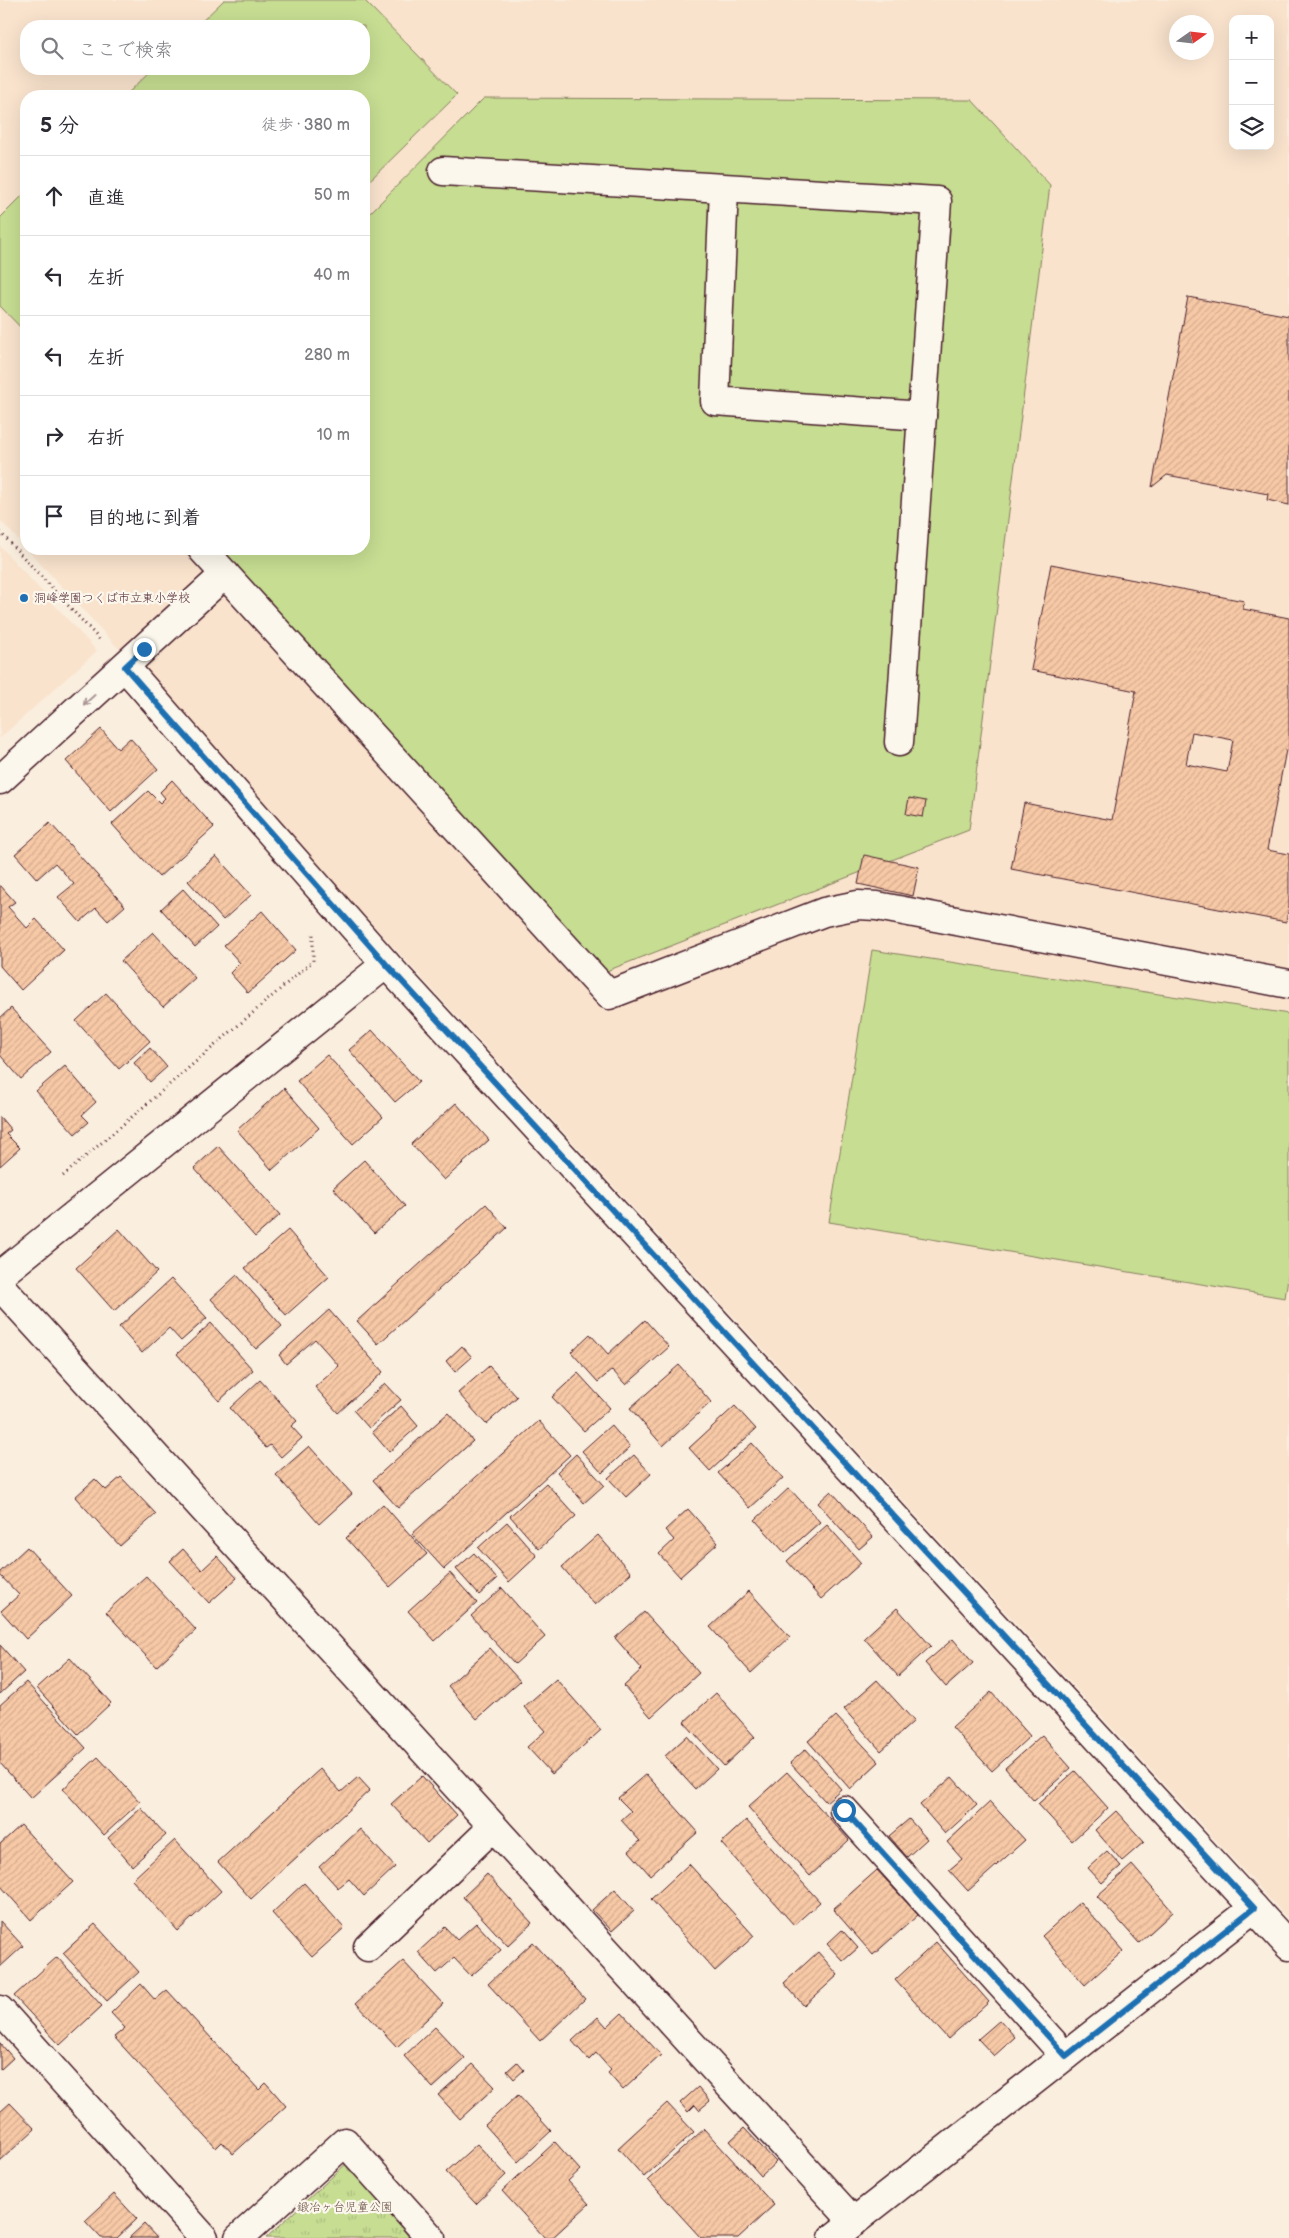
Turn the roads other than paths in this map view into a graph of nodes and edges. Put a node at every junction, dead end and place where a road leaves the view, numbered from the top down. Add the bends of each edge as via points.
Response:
1 (442, 172) dead end
2 (724, 189) junction
3 (922, 416) junction
4 (208, 555) edge
5 (225, 574) junction
6 (125, 667) junction
7 (899, 742) dead end
8 (0, 780) edge
9 (386, 964) junction
10 (1289, 984) edge
11 (0, 1275) edge
12 (0, 1286) edge
13 (844, 1810) dead end
14 (494, 1827) junction
15 (1254, 1908) junction
16 (1289, 1946) edge
17 (368, 1947) dead end
18 (0, 2010) edge
19 (1066, 2056) junction
20 (844, 2230) edge
21 (204, 2238) edge
22 (240, 2238) edge
23 (431, 2238) edge

1 - 2 street
2 - 3 street via 715,401
2 - 3 street via 937,202
3 - 7 street
4 - 5 street
5 - 6 street
5 - 10 street via 609,995 824,912 858,905
6 -> 8 street
6 - 9 street
9 - 11 street
9 - 15 street
12 - 14 street
13 - 19 street
14 - 17 street
14 - 20 street
15 - 16 street
15 - 19 street
18 - 21 street
19 - 20 street
22 - 23 street via 345,2142

